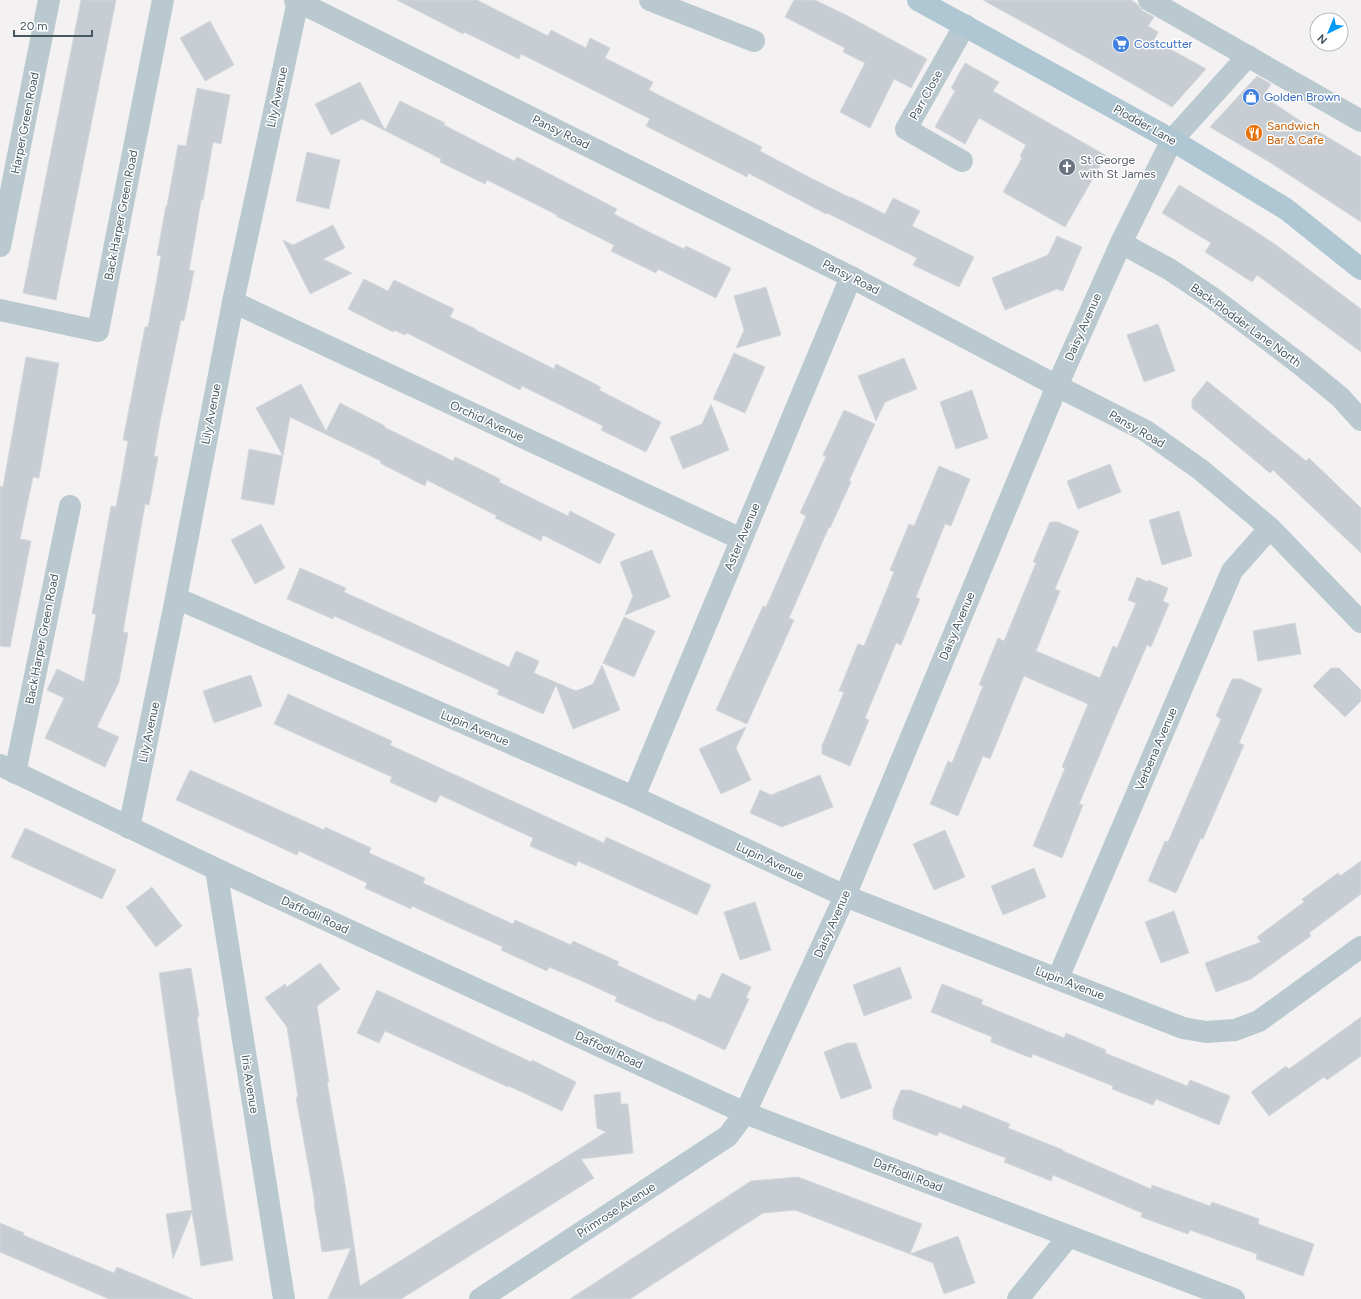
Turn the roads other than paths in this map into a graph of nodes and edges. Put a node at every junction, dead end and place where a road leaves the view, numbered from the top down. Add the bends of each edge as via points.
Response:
1 (49, 0) edge
2 (163, 0) edge
3 (650, 0) edge
4 (918, 0) edge
5 (1149, 0) edge
6 (296, 1) edge
7 (964, 25) junction
8 (754, 41) dead end
9 (1248, 56) junction
10 (1361, 121) edge
11 (1172, 140) junction
12 (962, 161) dead end
13 (1121, 242) junction
14 (0, 246) edge
15 (1361, 269) edge
16 (851, 277) junction
17 (233, 302) junction
18 (0, 310) edge
19 (1057, 386) junction
20 (1361, 420) edge
21 (70, 506) dead end
22 (1270, 528) junction
23 (741, 539) junction
24 (176, 598) junction
25 (1361, 622) edge
26 (8, 769) edge
27 (634, 797) junction
28 (129, 828) junction
29 (216, 869) junction
30 (845, 896) junction
31 (1361, 947) edge
32 (1058, 978) junction
33 (745, 1113) junction
34 (1068, 1237) junction
35 (284, 1299) edge
36 (480, 1299) edge
37 (1018, 1299) edge
38 (1234, 1299) edge

1 - 14 street, Harper Green Road
2 - 18 street, Back Harper Green Road via 98,331
3 - 8 street
4 - 7 main road, Plodder Lane
5 - 9 street
6 - 16 street, Pansy Road
6 - 17 street, Lily Avenue
7 - 11 main road, Plodder Lane
7 - 12 street, Parr Close via 906,129
9 - 10 street
9 - 11 street, Daisy Avenue
11 - 13 street, Daisy Avenue
11 - 15 main road, Plodder Lane via 1286,209
13 - 19 street, Daisy Avenue
13 - 20 street, Back Plodder Lane North via 1169,269 1214,299 1340,397
16 - 19 street, Pansy Road
16 - 23 street, Aster Avenue
17 - 23 street, Orchid Avenue
17 - 24 street, Lily Avenue
19 - 22 street, Pansy Road via 1146,431 1201,470
19 - 30 street, Daisy Avenue
21 - 26 street, Back Harper Green Road
22 - 25 street, Pansy Road
22 - 32 street, Verbena Avenue via 1232,571
23 - 27 street, Aster Avenue
24 - 27 street, Lupin Avenue
24 - 28 street, Lily Avenue
26 - 28 street, Daffodil Road
27 - 30 street, Lupin Avenue
28 - 29 street, Daffodil Road
29 - 33 street, Daffodil Road
29 - 35 street, Iris Avenue
30 - 32 street, Lupin Avenue
30 - 33 street, Daisy Avenue
31 - 32 street, Lupin Avenue via 1259,1021 1235,1030 1206,1032 1183,1028
33 - 34 street, Daffodil Road
33 - 36 street, Primrose Avenue via 728,1136
34 - 37 street
34 - 38 street, Daffodil Road

